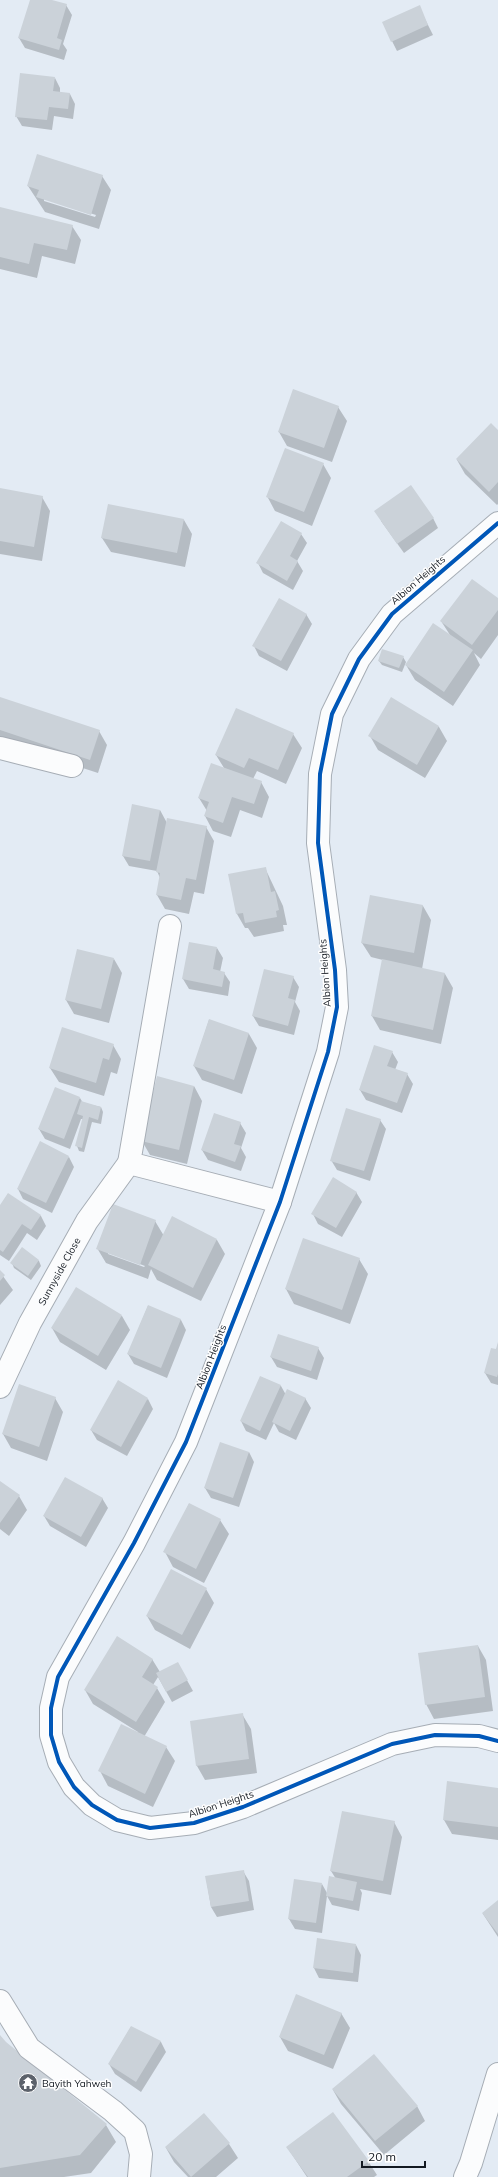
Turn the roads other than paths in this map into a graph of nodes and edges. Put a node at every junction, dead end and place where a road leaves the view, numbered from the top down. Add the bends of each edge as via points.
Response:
1 (498, 523) edge
2 (0, 748) edge
3 (72, 766) dead end
4 (170, 926) dead end
5 (130, 1163) junction
6 (280, 1202) junction
7 (0, 1387) edge
8 (498, 1741) edge
9 (0, 2001) edge
10 (498, 2074) edge
11 (139, 2177) edge
12 (465, 2177) edge

1 - 6 street, Albion Heights via 392,614 359,659 332,714 320,774 318,843 335,970 337,1007 328,1052
2 - 3 street
4 - 5 street, Sunnyside Close
5 - 6 street
5 - 7 street, Sunnyside Close via 87,1221 30,1323
6 - 8 street, Albion Heights via 186,1442 134,1543 58,1677 51,1708 51,1735 59,1762 74,1787 92,1805 117,1820 150,1828 194,1823 243,1807 392,1744 436,1735 479,1736
9 - 11 street via 30,2048 113,2111 135,2131 141,2154
10 - 12 street

